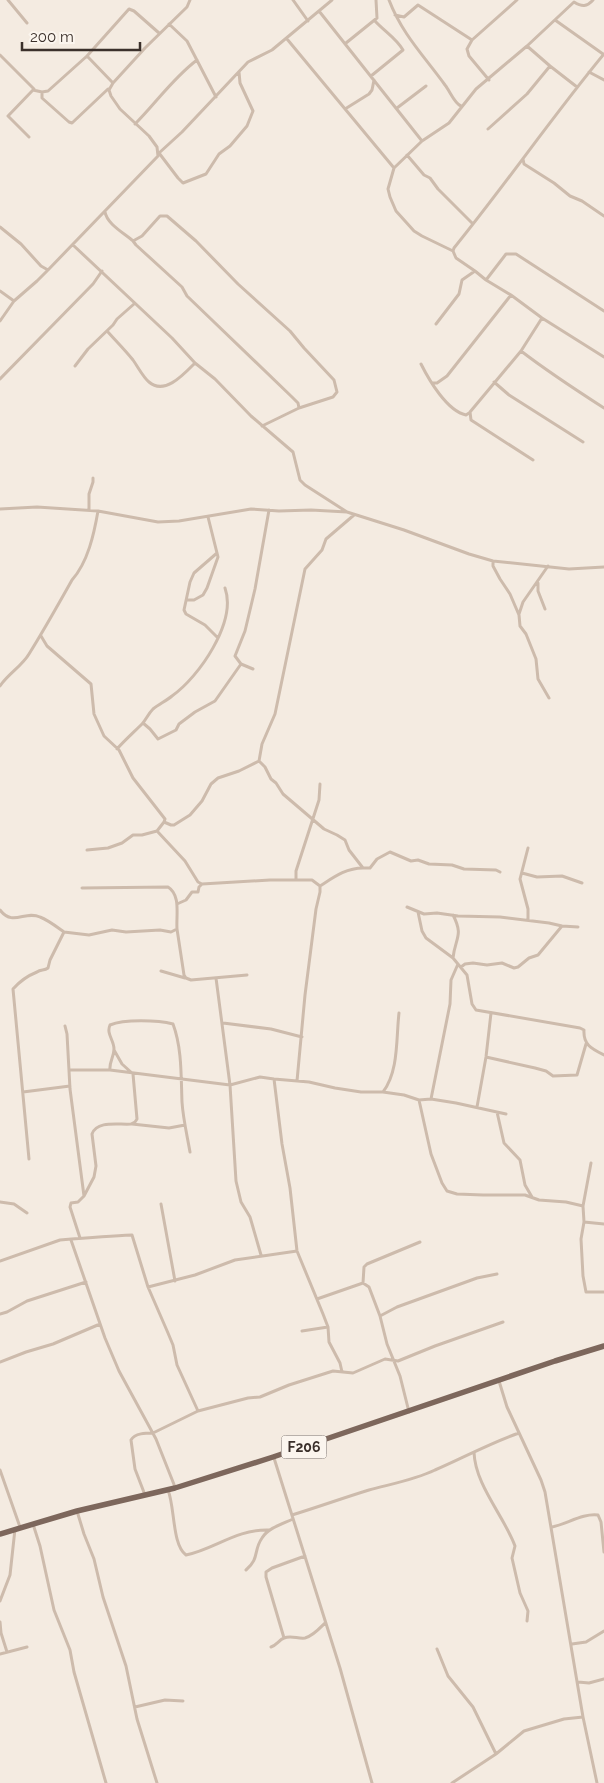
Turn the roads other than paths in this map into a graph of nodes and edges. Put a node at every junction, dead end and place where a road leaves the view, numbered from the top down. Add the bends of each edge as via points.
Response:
1 (8, 0) edge
2 (190, 0) edge
3 (293, 0) edge
4 (332, 0) edge
5 (376, 0) edge
6 (389, 0) edge
7 (517, 0) edge
8 (593, 0) edge
9 (13, 2) edge
10 (319, 11) junction
11 (395, 15) junction
12 (555, 20) junction
13 (308, 21) junction
14 (375, 21) junction
15 (27, 23) dead end
16 (168, 24) junction
17 (159, 33) junction
18 (287, 39) junction
19 (472, 40) junction
20 (346, 43) junction
21 (527, 46) junction
22 (604, 54) edge
23 (0, 55) edge
24 (87, 56) junction
25 (197, 60) junction
26 (550, 66) junction
27 (240, 72) junction
28 (589, 72) junction
29 (373, 78) junction
30 (488, 80) junction
31 (604, 80) edge
32 (113, 83) junction
33 (426, 86) dead end
34 (110, 87) junction
35 (577, 87) junction
36 (35, 90) junction
37 (42, 92) junction
38 (216, 96) junction
39 (461, 106) junction
40 (397, 108) junction
41 (345, 109) junction
42 (135, 124) junction
43 (488, 129) dead end
44 (29, 136) dead end
45 (422, 141) junction
46 (159, 153) junction
47 (407, 155) junction
48 (523, 159) junction
49 (394, 168) junction
50 (105, 212) junction
51 (604, 216) edge
52 (473, 224) junction
53 (0, 227) edge
54 (133, 241) junction
55 (73, 245) junction
56 (453, 251) junction
57 (48, 270) junction
58 (102, 271) junction
59 (475, 271) junction
60 (486, 280) junction
61 (0, 291) edge
62 (511, 294) junction
63 (14, 301) junction
64 (134, 304) junction
65 (604, 311) edge
66 (542, 318) junction
67 (0, 321) edge
68 (436, 324) dead end
69 (107, 331) junction
70 (521, 350) junction
71 (604, 357) edge
72 (195, 363) junction
73 (421, 364) dead end
74 (75, 366) dead end
75 (0, 379) edge
76 (494, 382) junction
77 (432, 384) junction
78 (299, 408) junction
79 (604, 408) edge
80 (470, 412) junction
81 (262, 426) junction
82 (583, 442) dead end
83 (533, 460) dead end
84 (93, 478) dead end
85 (0, 509) edge
86 (88, 510) junction
87 (269, 510) junction
88 (98, 511) junction
89 (347, 512) junction
90 (354, 514) junction
91 (208, 516) junction
92 (217, 553) junction
93 (492, 561) junction
94 (548, 566) junction
95 (604, 567) edge
96 (538, 582) junction
97 (225, 588) dead end
98 (187, 600) junction
99 (545, 609) dead end
100 (519, 615) junction
101 (42, 636) junction
102 (218, 638) junction
103 (241, 664) junction
104 (253, 669) dead end
105 (0, 686) edge
106 (549, 698) dead end
107 (143, 723) junction
108 (117, 749) junction
109 (259, 761) junction
110 (320, 784) dead end
111 (313, 820) junction
112 (164, 822) junction
113 (157, 831) junction
114 (528, 848) dead end
115 (88, 850) dead end
116 (363, 868) junction
117 (500, 872) dead end
118 (522, 873) junction
119 (296, 880) junction
120 (582, 883) dead end
121 (202, 884) junction
122 (320, 886) junction
123 (82, 888) dead end
124 (177, 904) junction
125 (407, 907) dead end
126 (0, 910) edge
127 (418, 912) junction
128 (453, 915) junction
129 (528, 920) junction
130 (562, 926) junction
131 (578, 927) dead end
132 (177, 929) junction
133 (64, 932) junction
134 (453, 958) junction
135 (458, 964) junction
136 (461, 968) junction
137 (161, 972) dead end
138 (247, 975) dead end
139 (186, 978) junction
140 (216, 978) junction
141 (399, 1013) dead end
142 (491, 1013) junction
143 (223, 1024) junction
144 (65, 1026) dead end
145 (302, 1037) junction
146 (586, 1044) junction
147 (114, 1050) junction
148 (604, 1055) edge
149 (486, 1057) junction
150 (70, 1070) junction
151 (110, 1070) junction
152 (133, 1074) junction
153 (182, 1078) junction
154 (274, 1079) junction
155 (297, 1080) junction
156 (230, 1085) junction
157 (70, 1086) junction
158 (23, 1092) junction
159 (384, 1092) junction
160 (431, 1099) junction
161 (419, 1100) junction
162 (476, 1107) junction
163 (497, 1112) junction
164 (506, 1114) dead end
165 (131, 1124) junction
166 (185, 1125) junction
167 (190, 1152) dead end
168 (29, 1158) dead end
169 (591, 1163) dead end
170 (84, 1196) junction
171 (539, 1200) junction
172 (0, 1202) edge
173 (161, 1204) dead end
174 (583, 1206) junction
175 (27, 1214) dead end
176 (584, 1222) junction
177 (604, 1224) edge
178 (80, 1238) junction
179 (70, 1240) junction
180 (420, 1242) dead end
181 (297, 1251) junction
182 (261, 1255) junction
183 (0, 1261) edge
184 (497, 1274) dead end
185 (175, 1280) junction
186 (86, 1282) junction
187 (363, 1283) junction
188 (148, 1287) junction
189 (604, 1292) edge
190 (317, 1299) junction
191 (0, 1314) edge
192 (380, 1316) junction
193 (503, 1322) dead end
194 (100, 1324) junction
195 (328, 1327) junction
196 (302, 1331) dead end
197 (604, 1346) edge
198 (393, 1360) junction
199 (0, 1362) edge
200 (342, 1372) junction
201 (499, 1380) junction
202 (198, 1412) junction
203 (409, 1412) junction
204 (153, 1433) junction
205 (520, 1433) junction
206 (474, 1452) junction
207 (273, 1457) junction
208 (0, 1470) edge
209 (2, 1484) edge
210 (175, 1488) junction
211 (168, 1490) junction
212 (145, 1495) junction
213 (78, 1511) junction
214 (293, 1517) junction
215 (33, 1523) junction
216 (552, 1527) junction
217 (18, 1528) junction
218 (269, 1530) junction
219 (0, 1534) edge
220 (604, 1552) edge
221 (305, 1556) junction
222 (246, 1570) dead end
223 (0, 1601) edge
224 (527, 1621) dead end
225 (0, 1622) edge
226 (325, 1623) junction
227 (604, 1631) edge
228 (284, 1638) junction
229 (572, 1644) junction
230 (26, 1646) dead end
231 (271, 1647) dead end
232 (437, 1649) dead end
233 (7, 1652) junction
234 (0, 1654) edge
235 (604, 1679) edge
236 (578, 1682) junction
237 (183, 1701) dead end
238 (135, 1707) junction
239 (584, 1716) junction
240 (496, 1754) junction
241 (106, 1783) edge
242 (158, 1783) edge
243 (372, 1783) edge
244 (452, 1783) edge
245 (597, 1783) edge

1 - 9 street
2 - 16 street via 187,7
3 - 13 street
4 - 10 street
5 - 14 street via 378,15
6 - 11 street
7 - 19 street
8 - 12 street via 588,6 574,2
9 - 15 street
10 - 13 street
10 - 20 street
11 - 19 street via 404,17 418,5
11 - 39 street via 420,54
12 - 21 street
12 - 22 street
13 - 18 street
14 - 20 street
14 - 29 street via 403,50
16 - 17 street
16 - 25 street via 187,41
17 - 24 street via 129,9
17 - 32 street
18 - 27 street via 254,58
18 - 41 street
19 - 30 street via 467,48 469,56
20 - 29 street
21 - 26 street
21 - 30 street
22 - 28 street
23 - 36 street
24 - 32 street
24 - 37 street via 48,91
25 - 38 street
25 - 42 street
26 - 35 street
26 - 43 street via 527,94
27 - 38 street
27 - 46 street via 243,90 253,111 247,126 219,154 206,174 183,183
28 - 31 street
28 - 35 street
29 - 40 street
29 - 41 street via 369,94
30 - 39 street
32 - 34 street
33 - 40 street
34 - 37 street via 72,123 42,98
34 - 42 street via 109,93 115,103
35 - 48 street
36 - 37 street
36 - 44 street via 8,116
38 - 46 street
39 - 45 street via 449,123
40 - 45 street
41 - 49 street
42 - 46 street via 149,136
45 - 47 street
46 - 50 street
47 - 49 street
47 - 52 street
48 - 51 street via 524,164 536,173
48 - 52 street
49 - 56 street via 388,188 396,211 414,231
50 - 54 street via 105,216
50 - 55 street
52 - 56 street
53 - 57 street
54 - 78 street via 298,403
54 - 78 street via 160,216 167,216 290,331 337,387 333,397
55 - 57 street
55 - 58 street
56 - 59 street via 456,258
57 - 63 street
58 - 64 street
58 - 75 street
59 - 60 street
59 - 68 street via 462,280 459,294
60 - 62 street
60 - 65 street via 506,254 516,254
61 - 63 street
62 - 66 street
62 - 77 street via 447,376
63 - 67 street
64 - 69 street
64 - 72 street
66 - 70 street
66 - 71 street
69 - 72 street via 150,382 159,386 182,376
69 - 74 street
70 - 76 street
70 - 79 street via 546,371
72 - 81 street
73 - 77 street
76 - 80 street
76 - 82 street
77 - 80 street via 460,414
78 - 81 street
80 - 83 street via 472,420
81 - 89 street via 296,456 300,480
84 - 86 street
85 - 86 street
86 - 88 street
87 - 89 street
87 - 91 street via 251,509
87 - 103 street via 255,589 235,656
88 - 91 street via 158,522
88 - 101 street via 85,559
89 - 90 street
90 - 93 street
90 - 109 street via 326,539 322,550 305,569 275,714 262,744
91 - 92 street
92 - 98 street via 194,572
92 - 98 street via 203,595
93 - 94 street
93 - 100 street
94 - 95 street
94 - 96 street
96 - 99 street
96 - 100 street via 523,602
97 - 102 street via 229,598 227,614
98 - 102 street via 186,614 205,625
100 - 106 street via 520,626 536,658 538,678
101 - 105 street
101 - 108 street via 61,660 89,681 94,714 104,736
102 - 107 street via 195,675 153,709
103 - 104 street
103 - 107 street via 215,701 195,712 176,730 158,739
107 - 108 street
108 - 112 street via 133,778 162,813
109 - 111 street via 283,794
109 - 112 street via 218,778 184,819 170,825
110 - 111 street
111 - 116 street via 345,840
111 - 119 street
112 - 113 street
113 - 115 street via 133,835 108,848
113 - 121 street
114 - 118 street
116 - 117 street via 370,868 390,852 411,861
116 - 122 street via 339,873
118 - 120 street via 536,877 562,876
118 - 129 street via 520,879
119 - 121 street
119 - 122 street via 312,880
121 - 124 street via 198,892 192,892
122 - 145 street
123 - 124 street via 168,887 174,891
124 - 132 street
125 - 127 street
126 - 133 street via 14,919 30,914 41,917
127 - 128 street
127 - 134 street via 426,938
128 - 129 street
128 - 134 street via 459,930
129 - 130 street
130 - 131 street
130 - 136 street via 538,955 518,967 502,963 473,963
132 - 133 street via 171,932 112,930 90,935
132 - 139 street
133 - 158 street via 48,968 22,980 13,989
134 - 135 street
135 - 136 street
135 - 160 street via 451,980 450,1004
136 - 142 street via 467,975 476,1010
137 - 139 street
138 - 140 street
139 - 140 street
140 - 143 street
141 - 159 street via 394,1062
142 - 146 street via 580,1028 584,1030
142 - 149 street
143 - 145 street via 271,1029
143 - 156 street
144 - 150 street
145 - 155 street
146 - 148 street
146 - 149 street via 577,1075 553,1076 546,1071
147 - 151 street
147 - 152 street
147 - 153 street via 108,1030 113,1023 173,1024
149 - 162 street
150 - 151 street
150 - 157 street
151 - 152 street
152 - 153 street
152 - 165 street via 137,1119
153 - 156 street
153 - 166 street
154 - 155 street
154 - 156 street via 260,1077
154 - 181 street
155 - 159 street via 361,1092
156 - 182 street via 236,1181
157 - 158 street
157 - 170 street
158 - 168 street
159 - 161 street
160 - 161 street
160 - 162 street
161 - 171 street via 431,1154 447,1191 483,1196 525,1195
162 - 163 street
163 - 164 street
163 - 171 street via 504,1143 520,1160 527,1191
165 - 166 street via 169,1128
165 - 170 street via 104,1125 94,1129 96,1166
166 - 167 street
169 - 174 street
170 - 178 street via 71,1203 70,1207
171 - 174 street
172 - 175 street via 14,1204
173 - 185 street
174 - 176 street
176 - 177 street
176 - 189 street via 581,1246 584,1288 586,1292
178 - 179 street
178 - 188 street via 132,1235
179 - 183 street via 60,1240
179 - 186 street
180 - 187 street via 367,1264
181 - 182 street
181 - 190 street
182 - 185 street
184 - 192 street via 477,1278
185 - 188 street
186 - 191 street via 27,1301
186 - 194 street
187 - 190 street
187 - 192 street via 370,1287
188 - 202 street
190 - 195 street
192 - 198 street
193 - 198 street via 398,1361
194 - 199 street
194 - 204 street via 119,1371
195 - 196 street
195 - 200 street via 329,1342
197 - 201 main road, F206
198 - 200 street via 384,1359 353,1373
198 - 203 street
200 - 202 street via 333,1371 260,1397
201 - 203 main road, F206
201 - 205 street via 506,1408
202 - 204 street
203 - 207 main road, F206
204 - 210 street
204 - 212 street via 139,1434 131,1440 135,1469
205 - 206 street
205 - 216 street via 541,1480
206 - 214 street via 410,1480 375,1488
206 - 224 street via 479,1473 515,1546 512,1558 520,1593 528,1610
207 - 210 main road, F206
207 - 214 street
208 - 209 street
209 - 217 street
210 - 211 main road, F206
211 - 212 main road, F206
211 - 218 street via 177,1537 186,1555 228,1538
212 - 213 main road, F206
213 - 215 main road, F206
213 - 238 street via 126,1666
214 - 218 street
214 - 221 street
215 - 217 main road, F206
215 - 241 street via 54,1610 70,1650
216 - 220 street via 598,1515
216 - 229 street
217 - 219 main road, F206
217 - 223 street via 10,1575
218 - 222 street via 258,1546 254,1563
221 - 226 street
221 - 228 street via 266,1572
225 - 233 street
226 - 228 street via 305,1638
226 - 243 street
227 - 229 street via 586,1642
228 - 231 street
229 - 236 street
230 - 233 street
232 - 240 street via 448,1676 473,1707
233 - 234 street
235 - 236 street
236 - 239 street
237 - 238 street via 165,1700
238 - 242 street
239 - 240 street via 557,1720 524,1731
239 - 245 street
240 - 244 street

